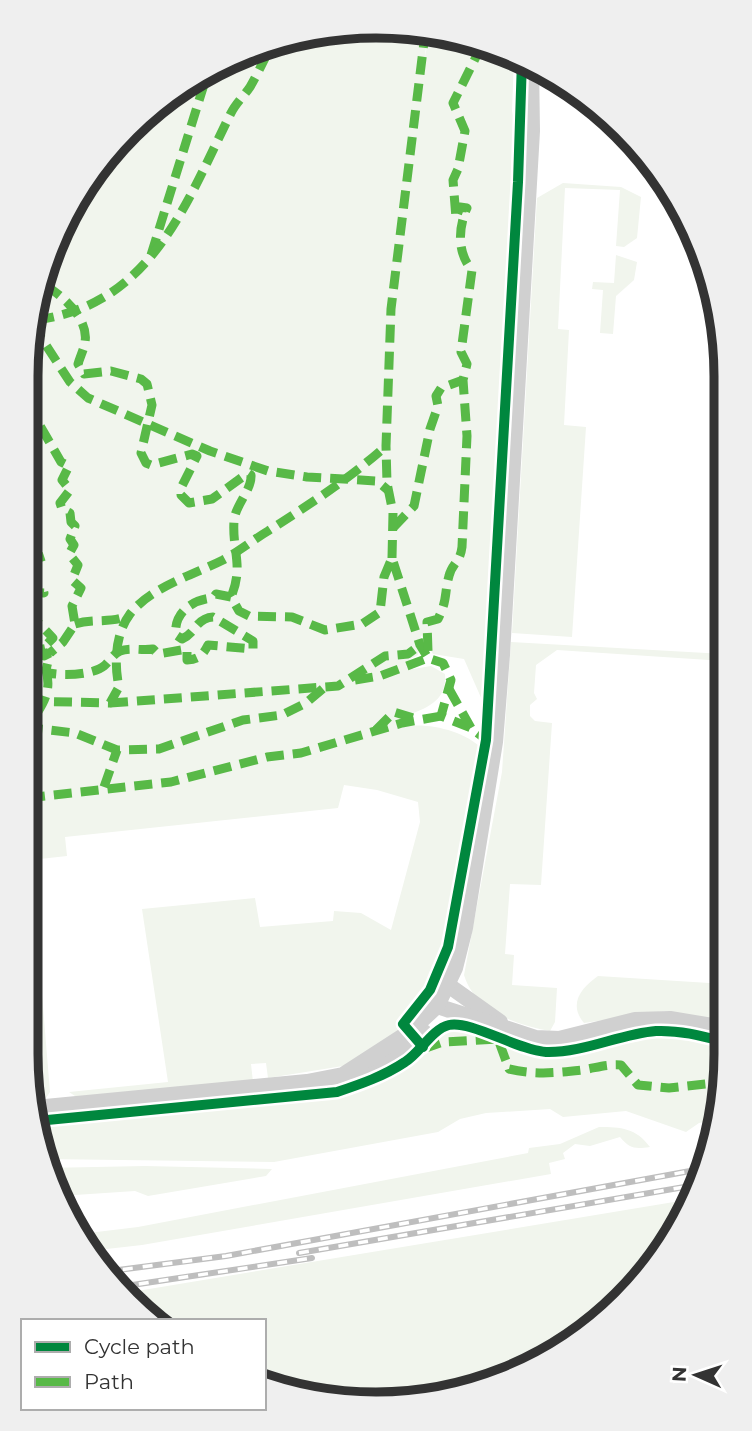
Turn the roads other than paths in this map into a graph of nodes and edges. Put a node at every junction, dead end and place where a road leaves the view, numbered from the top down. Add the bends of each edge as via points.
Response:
1 (531, 76) edge
2 (448, 985) junction
3 (437, 1006) junction
4 (714, 1026) edge
5 (514, 1032) junction
6 (43, 1107) edge

1 - 2 street via 530,164 495,742 465,928
2 - 3 street
2 - 5 street
3 - 5 street
3 - 6 street via 435,1019 396,1057 362,1073
4 - 5 street via 670,1018 635,1020 559,1039

